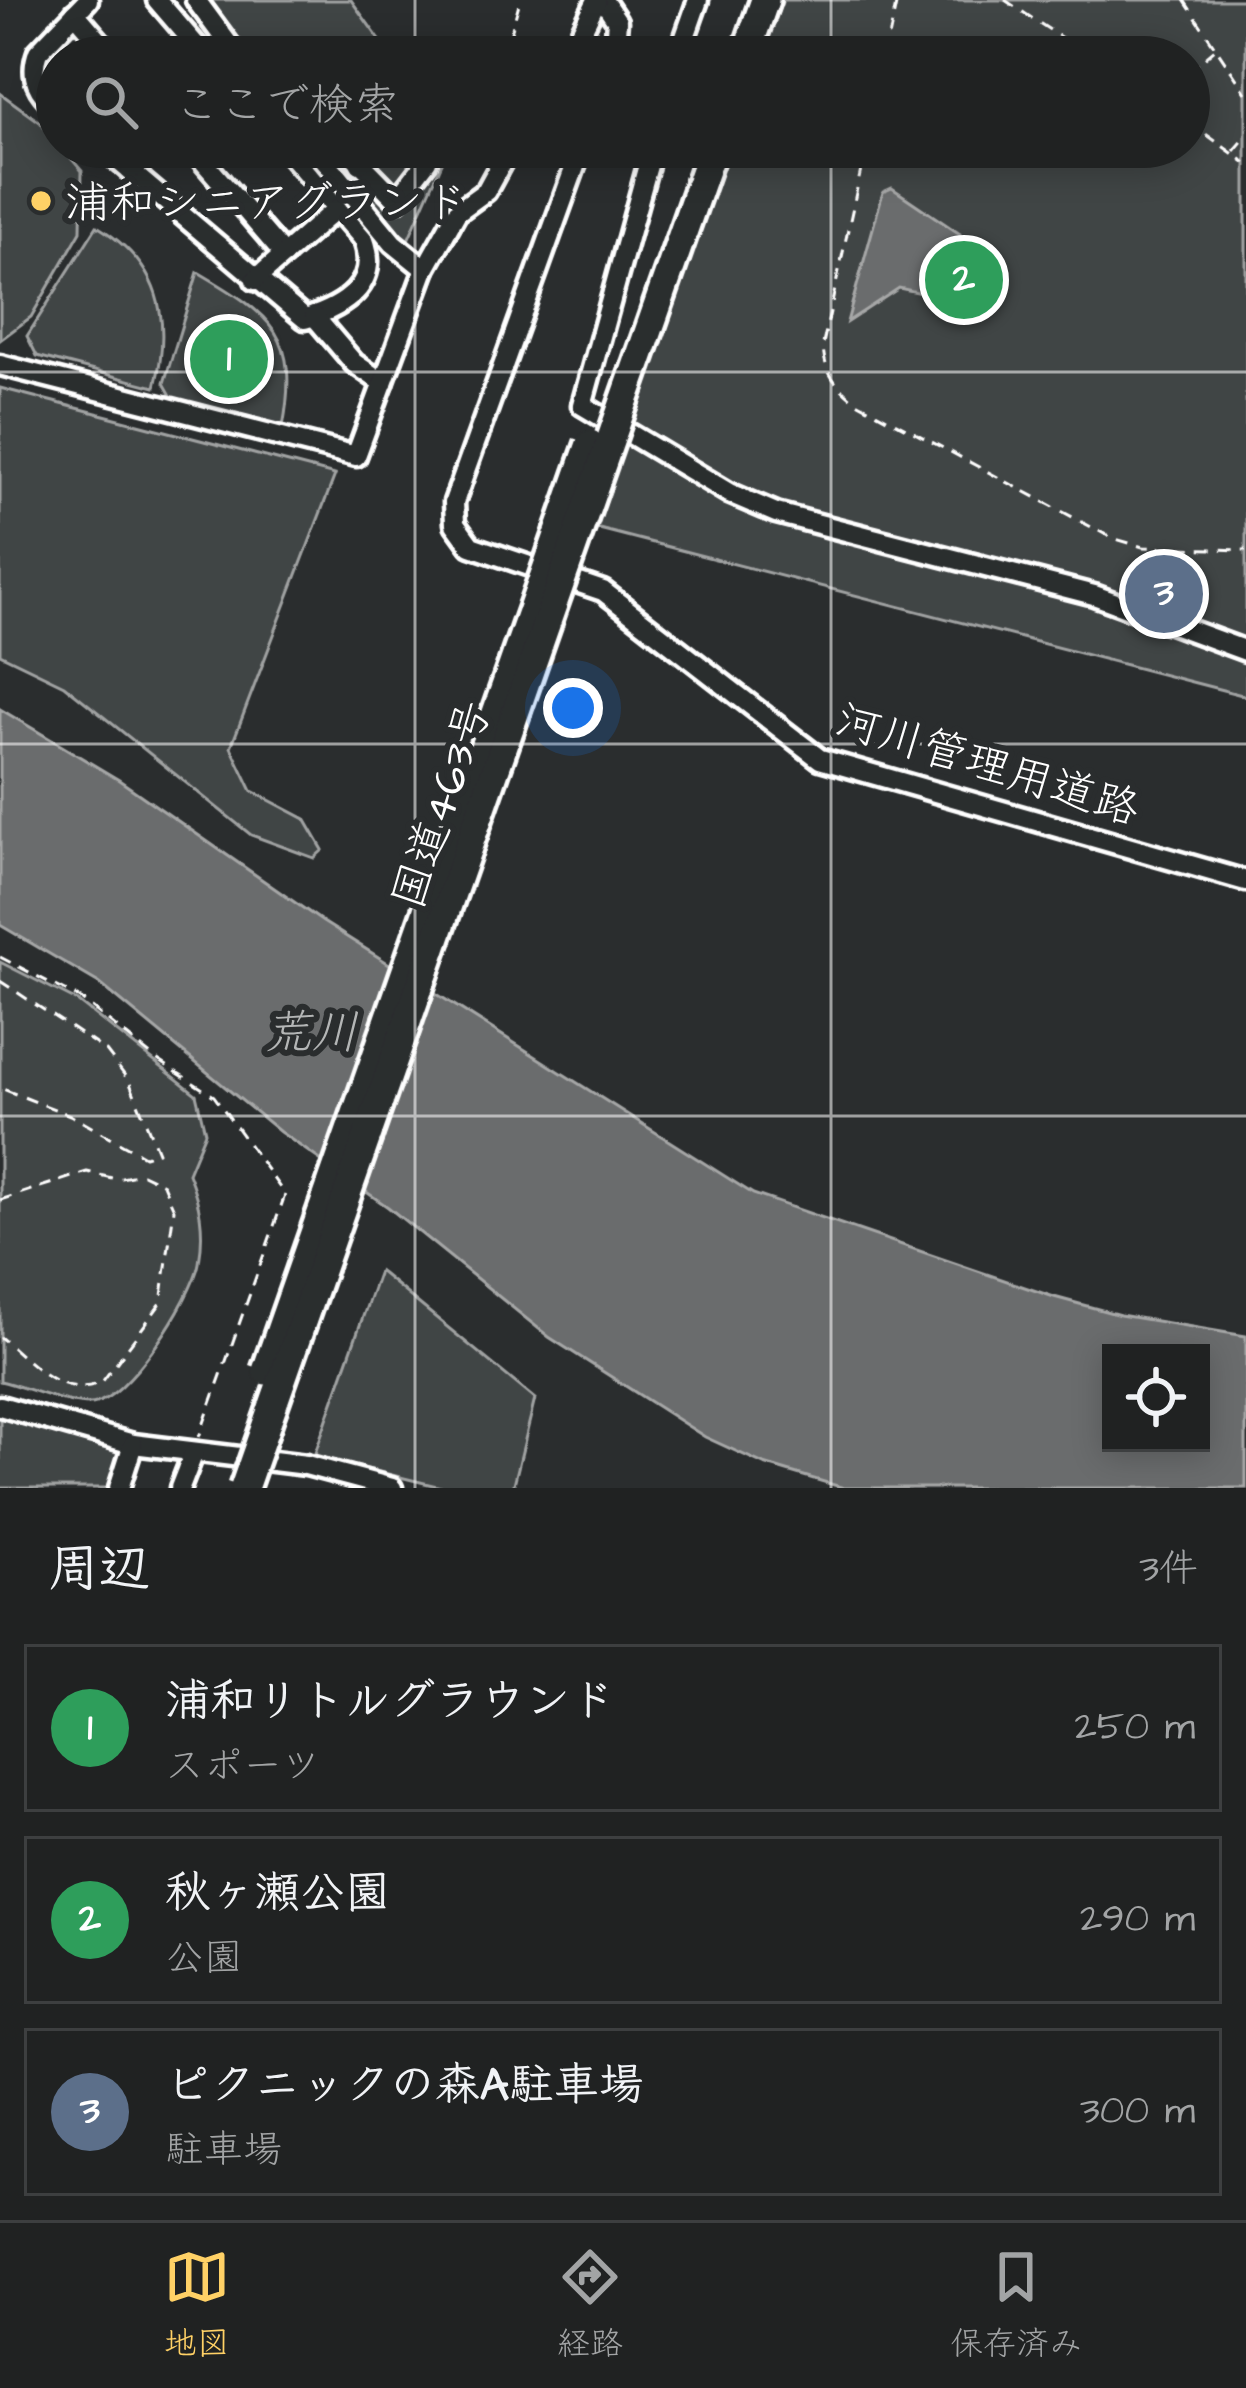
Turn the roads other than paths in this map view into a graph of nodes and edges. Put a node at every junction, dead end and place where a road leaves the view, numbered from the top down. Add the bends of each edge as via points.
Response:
1 (158, 0) edge
2 (196, 0) edge
3 (600, 0) edge
4 (698, 0) edge
5 (745, 0) edge
6 (765, 0) edge
7 (82, 7) edge
8 (54, 36) edge
9 (100, 36) edge
10 (188, 36) edge
11 (223, 36) edge
12 (580, 36) edge
13 (616, 36) edge
14 (685, 36) edge
15 (732, 36) edge
16 (752, 36) edge
17 (126, 168) edge
18 (135, 168) edge
19 (208, 168) edge
20 (302, 168) edge
21 (332, 168) edge
22 (364, 168) edge
23 (420, 168) edge
24 (499, 168) edge
25 (574, 168) edge
26 (646, 168) edge
27 (687, 168) edge
28 (706, 168) edge
29 (130, 172) junction
30 (394, 200) junction
31 (337, 208) junction
32 (387, 234) junction
33 (284, 255) junction
34 (425, 269) junction
35 (255, 280) junction
36 (314, 316) junction
37 (0, 365) edge
38 (383, 383) junction
39 (1246, 651) edge
40 (1246, 881) edge
41 (0, 1406) edge
42 (133, 1444) junction
43 (194, 1452) junction
44 (118, 1488) edge
45 (180, 1488) edge
46 (225, 1488) edge
47 (244, 1488) edge
48 (392, 1488) edge

1 - 10 street
2 - 11 street
3 - 12 street
3 - 13 street via 617,21
4 - 14 street
5 - 15 highway
6 - 16 highway
7 - 8 street
7 - 9 street
17 - 29 street
18 - 29 street
19 - 33 street
20 - 31 street
21 - 32 street
22 - 30 street
23 - 30 street
24 - 34 street via 486,191 457,212
25 - 40 street, 河川管理用道路 via 454,502 455,524 471,546 603,591 820,759
26 - 39 street via 582,405 776,513 1094,595
27 - 46 highway, 国道463号, bridge
28 - 47 highway, 国道463号, bridge
29 - 35 street
30 - 32 street via 398,212
31 - 33 street
31 - 36 street via 364,240 371,271 339,305
32 - 34 street
33 - 35 street
34 - 38 street
35 - 36 street via 288,309
36 - 38 street
37 - 38 street via 351,457
41 - 42 street
42 - 43 street
42 - 44 street
43 - 45 street
43 - 48 street via 306,1465

